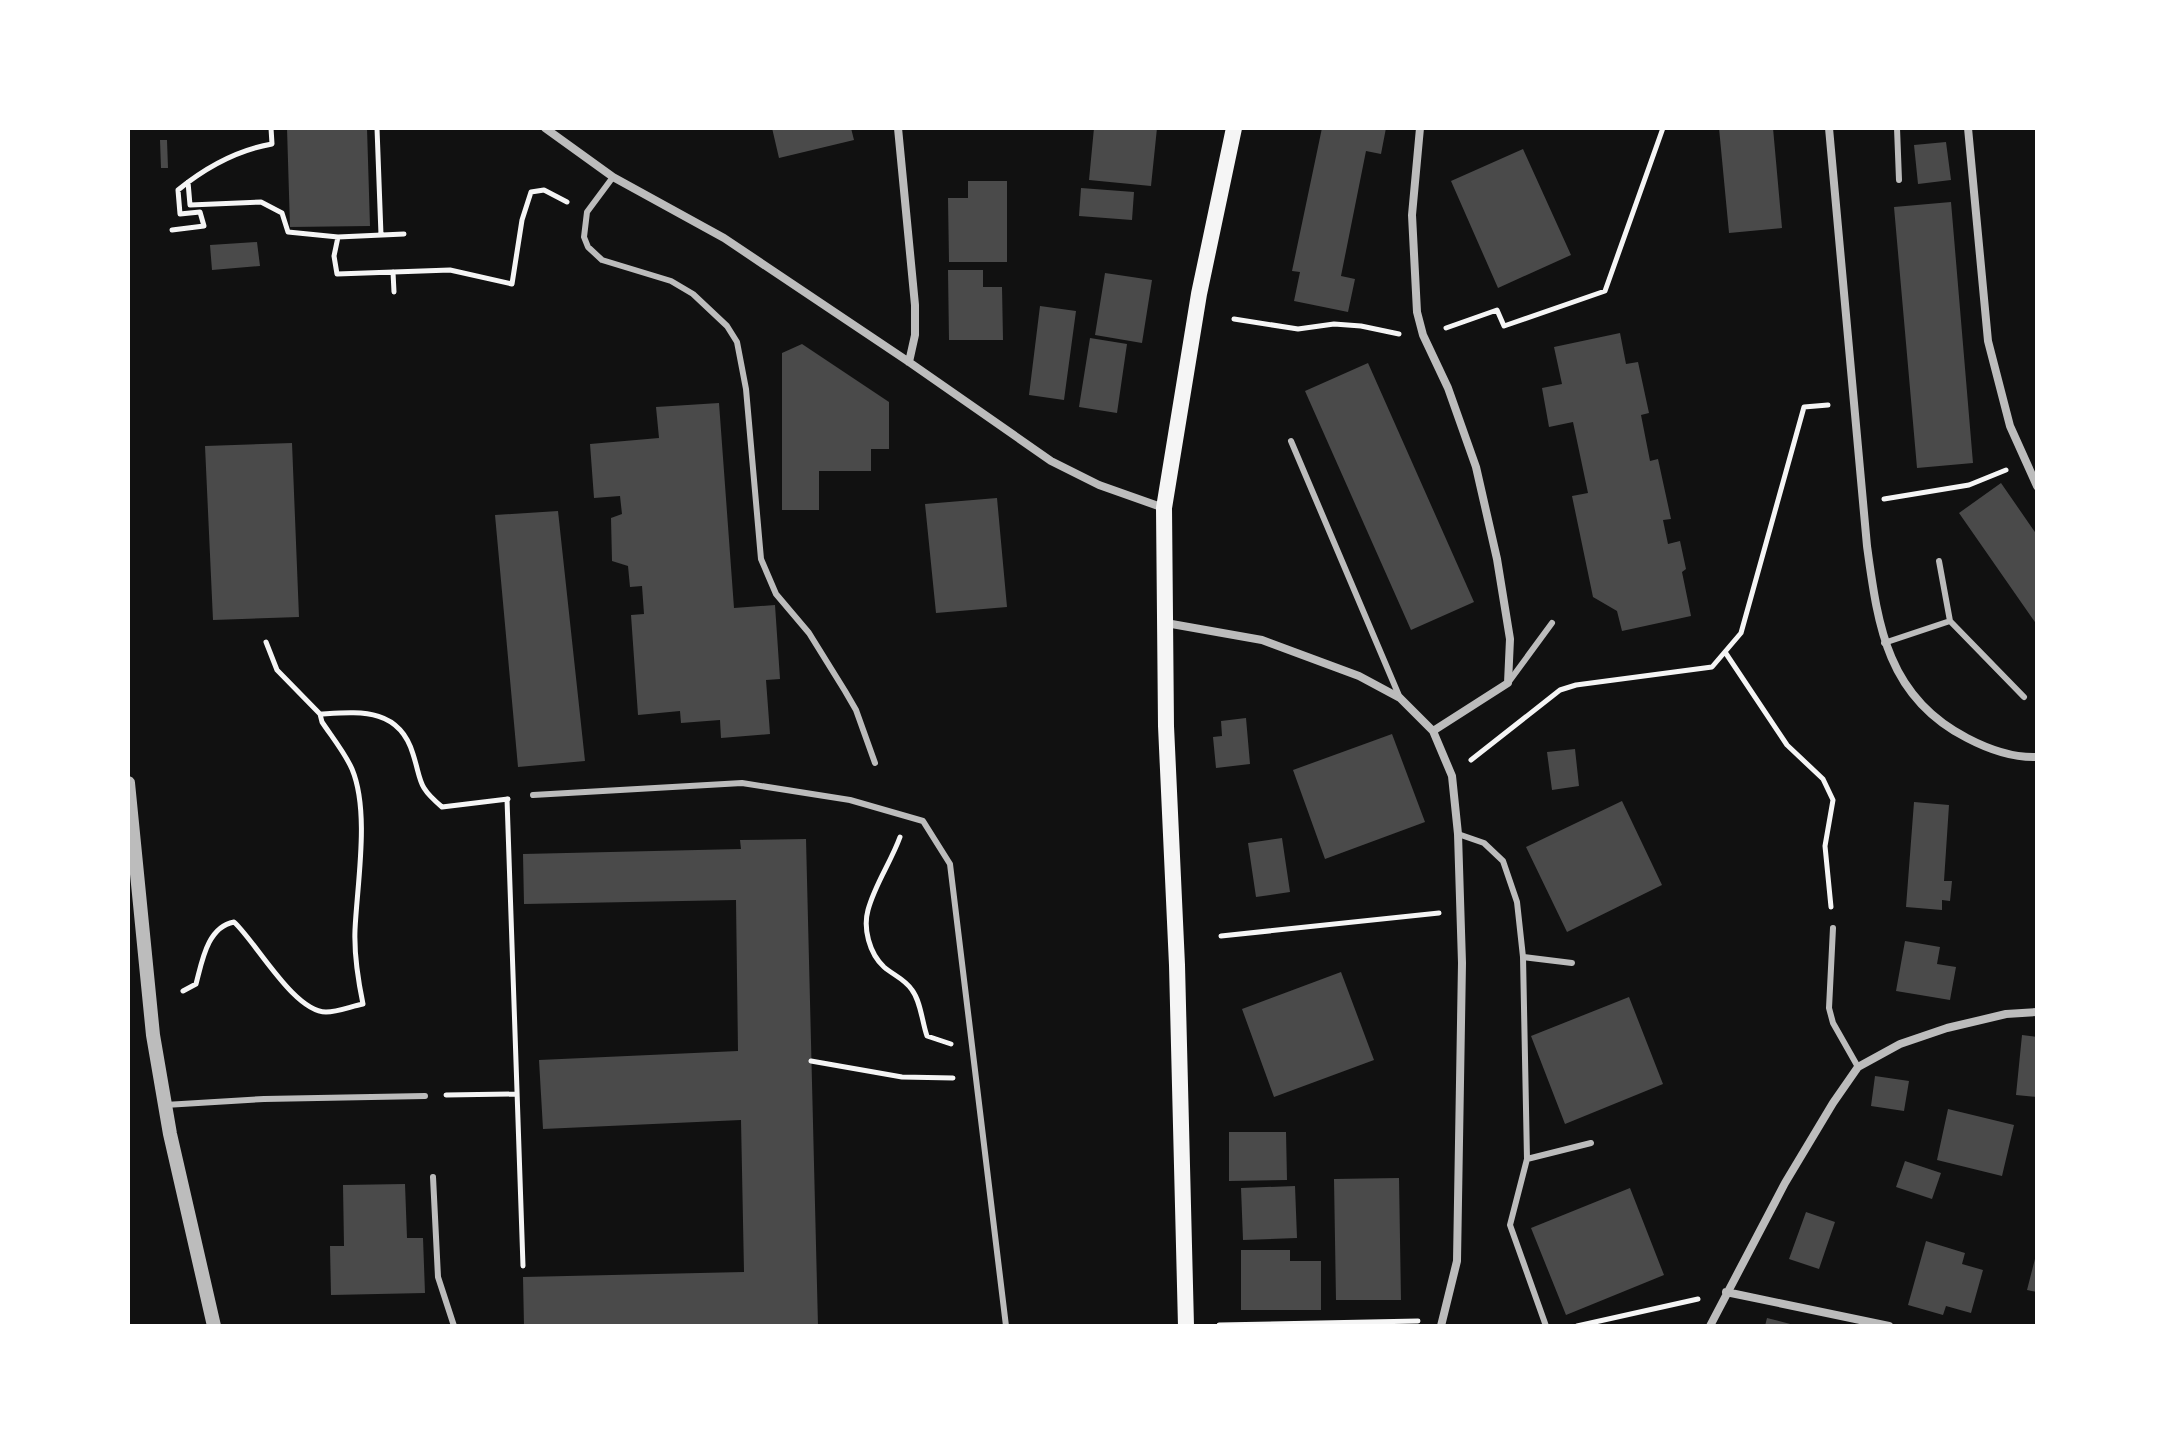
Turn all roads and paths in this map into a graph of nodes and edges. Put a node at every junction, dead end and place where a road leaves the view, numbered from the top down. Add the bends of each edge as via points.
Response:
1 (271, 128) edge
2 (377, 128) edge
3 (545, 128) edge
4 (898, 128) edge
5 (1234, 128) edge
6 (1420, 128) edge
7 (1663, 128) edge
8 (1829, 128) edge
9 (1897, 128) edge
10 (1968, 128) edge
11 (613, 177) junction
12 (1899, 180) dead end
13 (188, 182) junction
14 (544, 190) dead end
15 (172, 230) dead end
16 (404, 234) dead end
17 (381, 235) junction
18 (338, 237) junction
19 (393, 272) junction
20 (394, 292) dead end
21 (1234, 319) dead end
22 (1437, 332) dead end
23 (1405, 336) dead end
24 (909, 362) junction
25 (1828, 405) dead end
26 (1291, 441) dead end
27 (2025, 462) junction
28 (2037, 486) edge
29 (1863, 503) junction
30 (1164, 508) junction
31 (1939, 561) dead end
32 (1950, 621) junction
33 (1166, 623) junction
34 (1552, 623) dead end
35 (266, 642) dead end
36 (1884, 643) junction
37 (1725, 652) junction
38 (1508, 683) junction
39 (2024, 697) dead end
40 (1400, 698) junction
41 (320, 714) junction
42 (1433, 731) junction
43 (2037, 757) edge
44 (875, 763) dead end
45 (1452, 776) junction
46 (128, 783) edge
47 (533, 795) joint
48 (507, 799) junction
49 (904, 816) junction
50 (1458, 834) junction
51 (1459, 911) junction
52 (1833, 928) joint
53 (1221, 936) dead end
54 (1523, 957) junction
55 (1572, 963) dead end
56 (183, 991) dead end
57 (2037, 1012) edge
58 (972, 1044) junction
59 (811, 1061) dead end
60 (1858, 1067) junction
61 (976, 1078) junction
62 (517, 1094) junction
63 (445, 1095) dead end
64 (425, 1096) dead end
65 (165, 1105) junction
66 (1591, 1143) dead end
67 (1527, 1159) junction
68 (433, 1177) dead end
69 (523, 1266) dead end
70 (1726, 1292) junction
71 (1421, 1321) dead end
72 (1219, 1325) edge
73 (214, 1326) edge
74 (454, 1326) edge
75 (1006, 1326) edge
76 (1186, 1326) edge
77 (1441, 1326) edge
78 (1546, 1326) edge
79 (1577, 1326) edge
80 (1710, 1326) edge
81 (1889, 1326) edge

1 - 13 path via 272,144 253,148
2 - 17 path
3 - 11 street
4 - 24 street via 915,305
5 - 30 main road via 1199,294
6 - 38 street via 1412,215 1417,312 1476,467 1510,639
7 - 22 path via 1605,291 1504,326 1497,310
8 - 29 street
9 - 12 lane
10 - 27 street via 1988,341
11 - 24 street via 724,238
11 - 44 lane via 587,212 588,247 602,260 671,281 693,294 737,342 761,559 776,594 809,633 856,710
13 - 15 path via 178,190 180,214 200,212 204,226
13 - 18 path via 190,205 261,202 282,213 288,232
14 - 19 path via 531,192 512,284 450,270
16 - 17 path
17 - 18 path
18 - 19 path via 337,274
19 - 20 path
21 - 23 path via 1298,329 1361,326
24 - 30 street via 1051,461
25 - 37 path via 1804,407 1741,633
26 - 40 lane
27 - 28 street
27 - 29 path via 1969,485
29 - 36 street
30 - 33 main road
31 - 32 lane
32 - 36 lane
32 - 39 lane
33 - 40 street via 1262,640 1359,676
33 - 76 main road
34 - 38 lane
35 - 41 path via 277,670
36 - 43 street via 1909,691 1946,728 1990,750
37 - 45 path via 1712,667 1560,690
37 - 52 path via 1787,745 1823,779 1833,800 1825,846
38 - 42 street
40 - 42 street
41 - 48 path via 371,713 391,721 412,750 419,783 442,807
41 - 56 path via 352,770 359,795 355,932 363,1004 316,1010 273,972 234,922 210,941 196,984
42 - 45 street
45 - 50 street
46 - 65 street
47 - 48 path
47 - 49 lane via 742,783 850,800
48 - 62 path
49 - 58 lane via 923,821 950,864
49 - 58 path via 892,860 869,907 865,925 872,949 913,990 927,1036
50 - 51 street
50 - 54 lane via 1484,843 1503,861 1517,902
51 - 53 path
51 - 77 street via 1457,1261
52 - 60 lane via 1829,1008
54 - 55 lane
54 - 67 lane
57 - 60 street via 1947,1028 1900,1044
58 - 61 lane
59 - 61 path via 902,1077
60 - 70 street via 1785,1183
61 - 75 lane
62 - 63 path
62 - 69 path
64 - 65 lane
65 - 73 street
66 - 67 lane
67 - 78 lane via 1510,1225
68 - 74 lane via 438,1277
70 - 79 path
70 - 80 street
70 - 81 street
71 - 72 path

